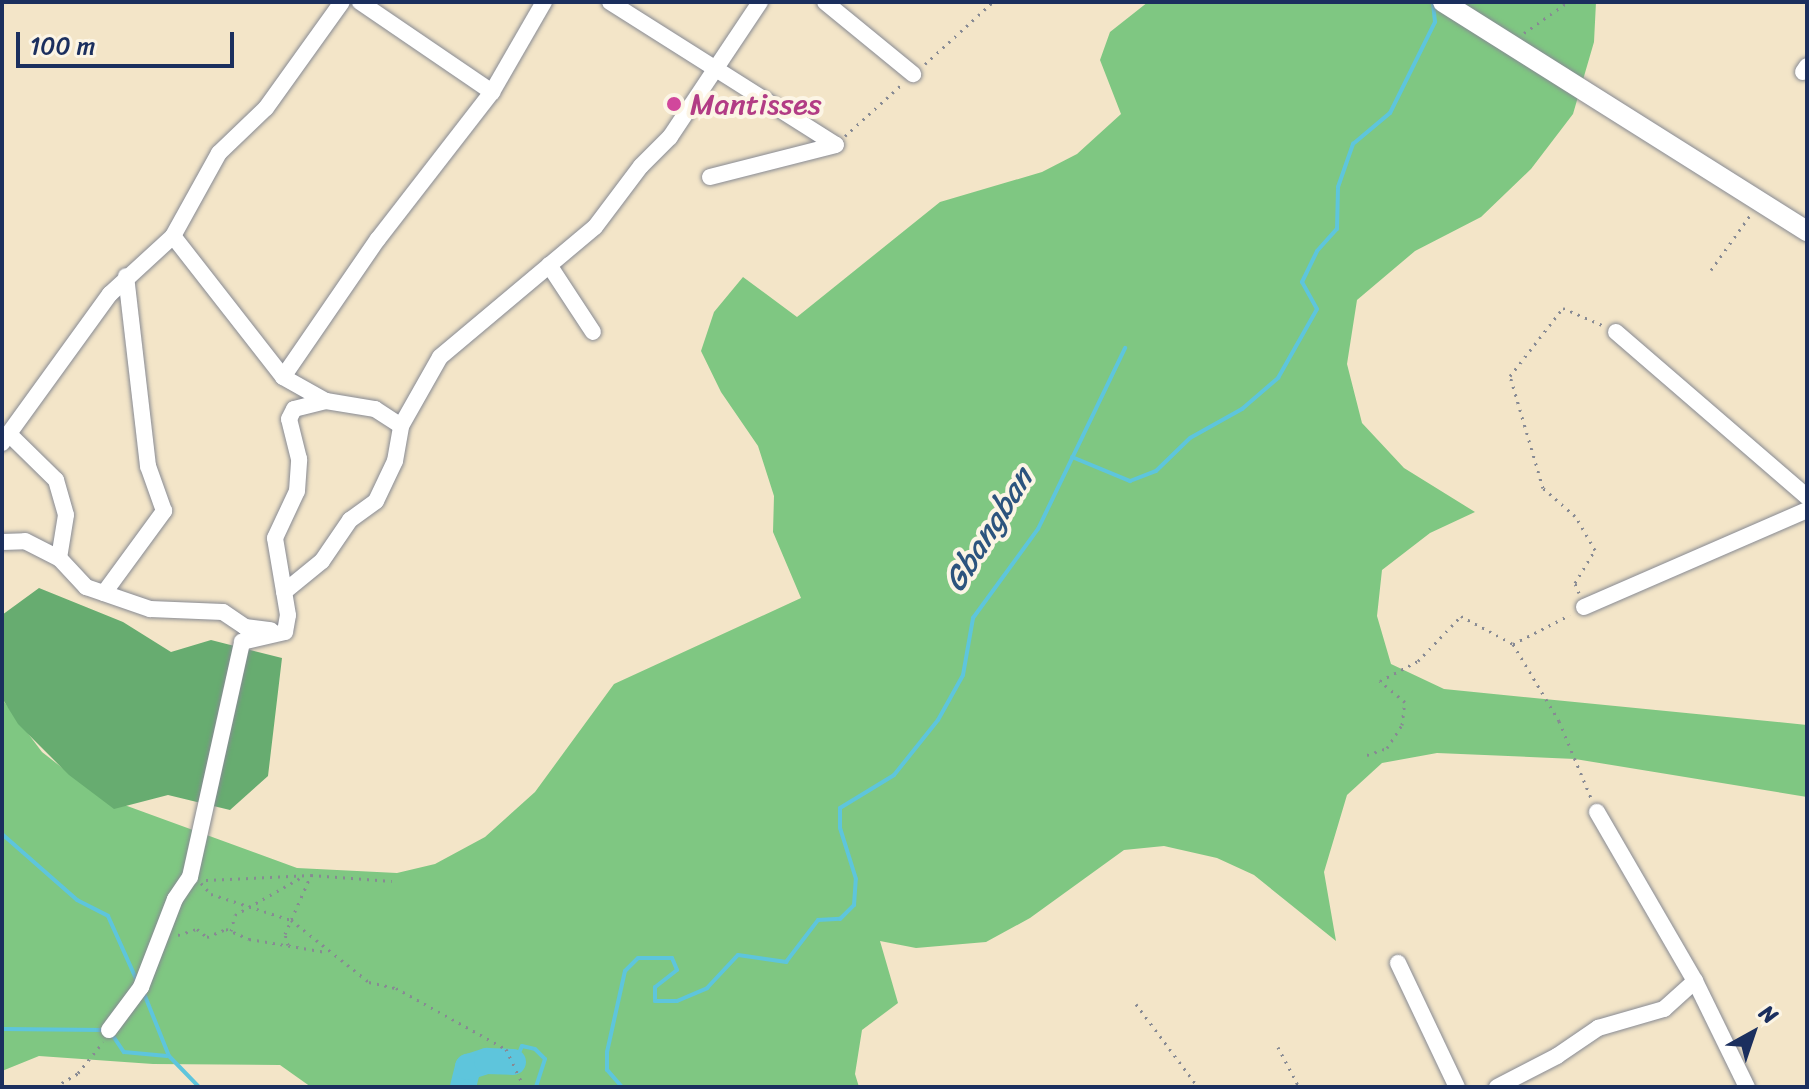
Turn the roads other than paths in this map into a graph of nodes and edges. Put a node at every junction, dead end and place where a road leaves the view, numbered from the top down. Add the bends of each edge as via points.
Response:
1 (342, 2) edge
2 (360, 2) edge
3 (544, 2) edge
4 (610, 2) edge
5 (760, 2) edge
6 (825, 2) edge
7 (1443, 2) edge
8 (715, 72) junction
9 (913, 74) dead end
10 (492, 92) junction
11 (710, 177) dead end
12 (1807, 231) edge
13 (173, 236) junction
14 (549, 265) junction
15 (126, 276) junction
16 (593, 332) dead end
17 (1616, 332) road end
18 (283, 377) junction
19 (326, 401) junction
20 (401, 426) junction
21 (5, 439) edge
22 (1807, 497) edge
23 (1807, 510) edge
24 (2, 542) edge
25 (59, 558) junction
26 (284, 592) junction
27 (104, 593) junction
28 (1584, 607) road end
29 (285, 632) junction
30 (1597, 812) road end
31 (1398, 963) dead end
32 (1695, 981) junction
33 (109, 1030) road end
34 (1457, 1087) edge
35 (1497, 1087) edge
36 (1747, 1087) edge

1 - 13 street via 266,108 219,153
2 - 10 street
3 - 10 street
4 - 8 street
5 - 8 street
6 - 9 street
7 - 12 street
8 - 11 street via 836,145
8 - 14 street via 670,137 595,227
10 - 18 street via 378,239
13 - 15 street
13 - 18 street
14 - 16 street
14 - 20 street via 440,357
15 - 21 street
15 - 27 street via 148,466 164,511
17 - 22 street
18 - 19 street
19 - 20 street via 375,409
19 - 26 street via 294,409 289,419 299,459 297,491 275,530
20 - 26 street via 395,461 376,501 350,520 322,561
21 - 25 street via 56,480 66,515
23 - 28 street
24 - 25 street via 25,541
25 - 27 street via 86,587
26 - 29 street
27 - 29 street via 150,609 223,612 245,627
29 - 33 street via 242,642 190,877 175,899 141,987
30 - 32 street
31 - 34 street
32 - 35 street via 1664,1009 1598,1028
32 - 36 street

